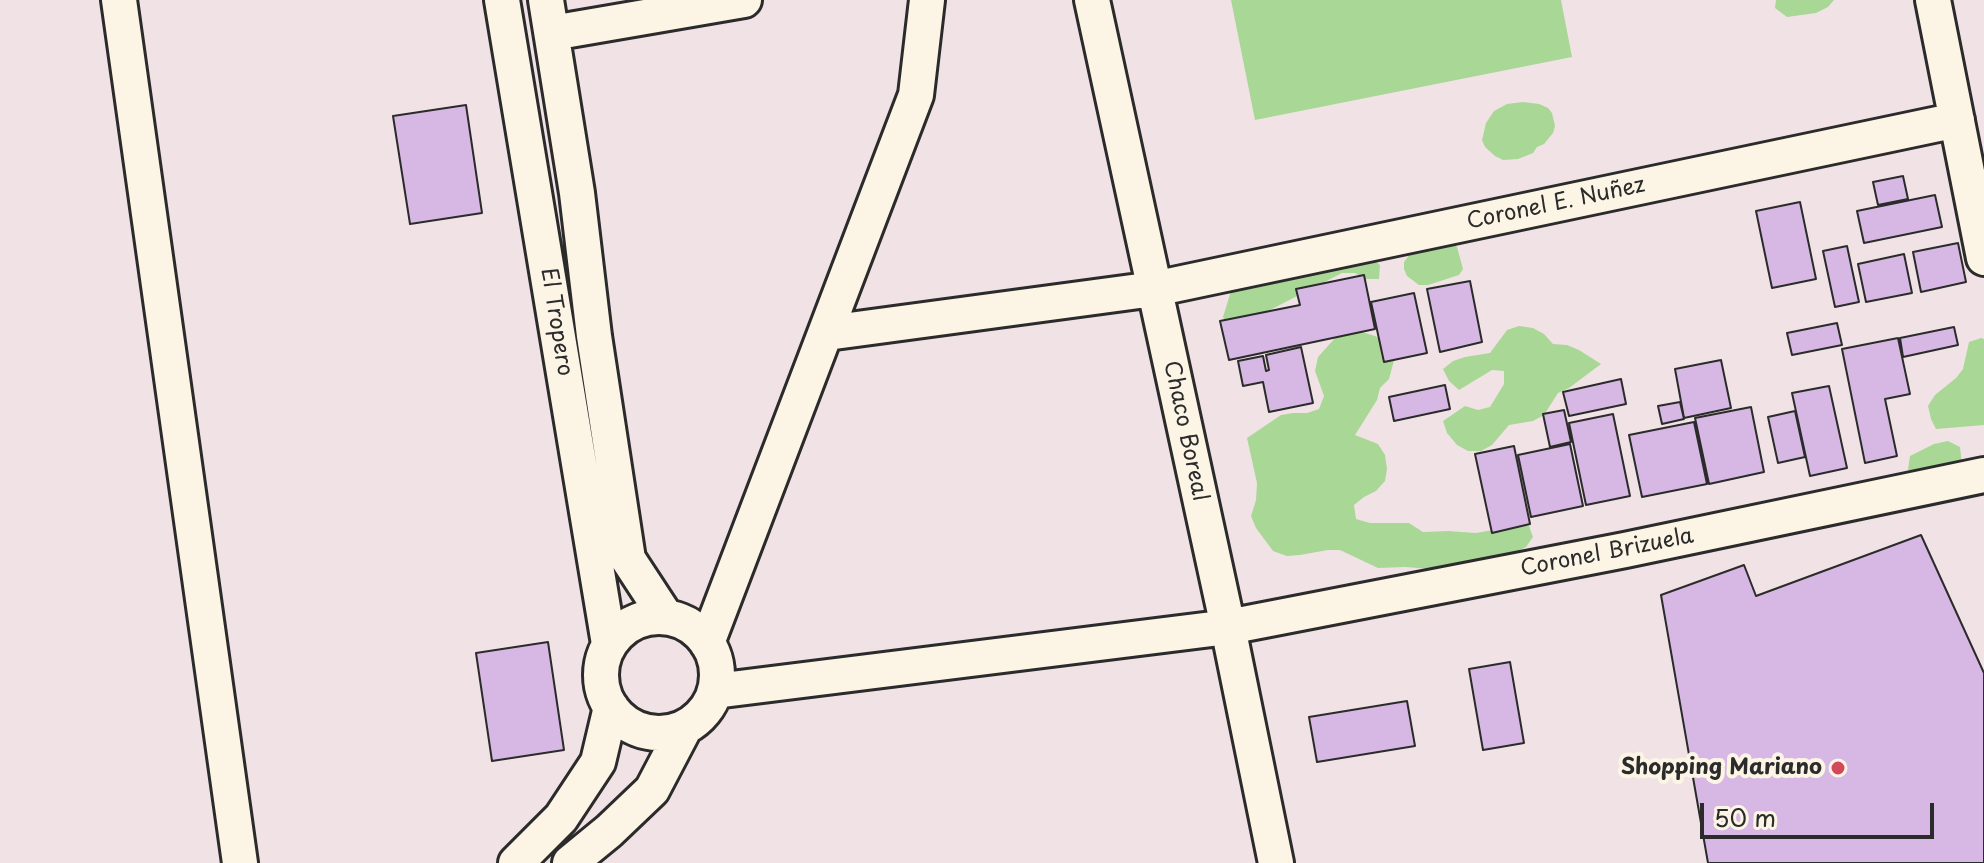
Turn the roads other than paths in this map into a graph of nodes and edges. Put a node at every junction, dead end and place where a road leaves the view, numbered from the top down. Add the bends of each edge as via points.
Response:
1 (119, 0) edge
2 (502, 0) edge
3 (546, 0) edge
4 (744, 0) edge
5 (927, 0) edge
6 (1092, 0) edge
7 (1933, 0) edge
8 (552, 33) junction
9 (1957, 120) junction
10 (1984, 258) edge
11 (1154, 289) junction
12 (827, 333) junction
13 (1984, 475) edge
14 (666, 617) junction
15 (1228, 627) junction
16 (707, 643) junction
17 (609, 644) junction
18 (715, 691) junction
19 (611, 707) junction
20 (684, 729) junction
21 (240, 863) edge
22 (516, 863) edge
23 (570, 863) edge
24 (1276, 863) edge

1 - 21 street
2 - 17 street, El Tropero
3 - 8 street, El Tropero
4 - 8 street
5 - 12 street via 916,95
6 - 11 street, Chaco Boreal
7 - 9 street
8 - 14 street, El Tropero via 628,559
9 - 10 street
9 - 11 street, Coronel E. Nuñez
11 - 12 street, Coronel E. Nuñez
11 - 15 street, Chaco Boreal
12 - 16 street
13 - 15 street, Coronel Brizuela
14 - 16 street via 697,631
14 - 17 street via 634,622
15 - 18 street, Coronel Brizuela
15 - 24 street, Chaco Boreal
16 - 18 street via 715,658
17 - 19 street via 600,676
18 - 20 street via 698,719
19 - 20 street via 636,729
19 - 22 street via 598,762 561,818
20 - 23 street via 652,790

